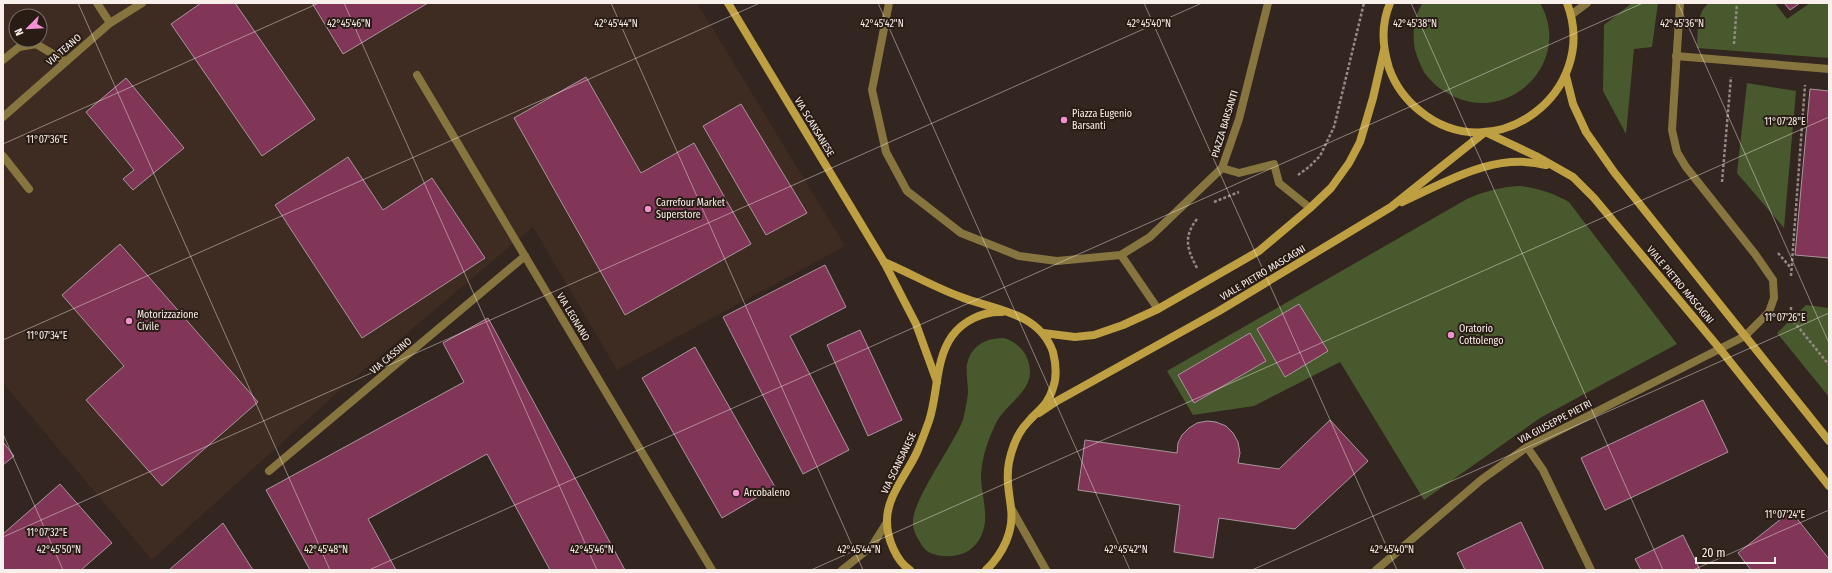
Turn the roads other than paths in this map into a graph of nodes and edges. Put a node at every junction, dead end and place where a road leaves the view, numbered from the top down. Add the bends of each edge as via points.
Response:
1 (97, 3) edge
2 (142, 3) edge
3 (728, 3) edge
4 (889, 3) edge
5 (1268, 3) edge
6 (1390, 3) edge
7 (1566, 3) edge
8 (1587, 3) edge
9 (1680, 3) edge
10 (1571, 15) junction
11 (110, 23) junction
12 (1384, 50) junction
13 (1676, 56) junction
14 (3, 60) edge
15 (65, 61) junction
16 (1829, 69) edge
17 (417, 75) dead end
18 (1566, 76) junction
19 (3, 117) edge
20 (1485, 132) junction
21 (3, 156) edge
22 (1555, 167) junction
23 (1222, 168) junction
24 (29, 190) dead end
25 (1391, 207) junction
26 (1310, 208) junction
27 (1121, 255) junction
28 (525, 256) junction
29 (884, 262) junction
30 (1158, 309) junction
31 (1008, 312) junction
32 (1043, 334) junction
33 (1745, 336) junction
34 (1720, 349) junction
35 (937, 382) junction
36 (1039, 413) junction
37 (1829, 441) edge
38 (1527, 447) junction
39 (269, 471) dead end
40 (1829, 486) edge
41 (1011, 508) junction
42 (887, 522) junction
43 (906, 569) edge
44 (712, 570) edge
45 (842, 570) edge
46 (986, 570) edge
47 (1046, 570) edge
48 (1376, 570) edge
49 (1591, 570) edge

1 - 11 street
2 - 11 street, VIA TEANO
3 - 29 main road, VIA SCANSANESE
4 - 27 street, PIAZZA BARSANTI via 872,90 886,152 907,191 961,233 1020,256 1057,261
5 - 23 street, PIAZZA BARSANTI via 1239,119
6 - 12 main road, VIALE PIETRO MASCAGNI via 1384,17
7 - 10 main road, VIALE PIETRO MASCAGNI
8 - 10 street
9 - 13 street, VIA GIUSEPPE PIETRI
10 - 18 main road, VIALE PIETRO MASCAGNI via 1573,46
11 - 15 street, VIA TEANO
12 - 20 main road, VIALE PIETRO MASCAGNI via 1392,78 1408,102 1430,120 1457,130
12 - 26 main road, VIALE PIETRO MASCAGNI via 1360,142 1331,188
13 - 16 street
13 - 33 street, VIA GIUSEPPE PIETRI via 1672,130 1677,152 1773,280 1774,298 1769,312
14 - 15 street via 19,47 36,44
15 - 19 street, VIA TEANO
17 - 28 street, VIA LEGNANO
18 - 20 main road, VIALE PIETRO MASCAGNI via 1552,98 1534,115 1510,127
18 - 33 main road, VIALE PIETRO MASCAGNI via 1573,104 1586,132 1614,172
20 - 22 main road, VIALE PIETRO MASCAGNI
20 - 25 main road, VIALE PIETRO MASCAGNI
21 - 24 street
22 - 25 main road via 1521,161 1488,165
22 - 34 main road, VIALE PIETRO MASCAGNI via 1573,177 1594,198
23 - 26 street via 1239,173 1274,164 1280,182
23 - 27 street, PIAZZA BARSANTI via 1150,237
25 - 36 main road, VIALE PIETRO MASCAGNI via 1219,311
26 - 30 main road, VIALE PIETRO MASCAGNI via 1259,251
27 - 30 street
28 - 39 street, VIA CASSINO
28 - 44 street, VIA LEGNANO
29 - 31 main road, VIA SCANSANESE via 961,297
29 - 35 main road, VIA SCANSANESE via 916,324
30 - 32 main road, VIALE PIETRO MASCAGNI via 1094,335
31 - 32 main road, VIA SCANSANESE via 1021,316
31 - 35 main road, VIA SCANSANESE via 983,314 961,327 945,348
32 - 36 main road, VIA SCANSANESE via 1055,359 1056,374 1051,394
33 - 34 street, VIA GIUSEPPE PIETRI
33 - 37 main road, VIALE PIETRO MASCAGNI
34 - 38 street, VIA GIUSEPPE PIETRI
34 - 40 main road, VIALE PIETRO MASCAGNI
35 - 42 main road, VIA SCANSANESE via 929,420 917,452 890,504
36 - 41 main road, VIA SCANSANESE via 1028,421 1013,448 1007,477
38 - 48 street, VIA GIUSEPPE PIETRI via 1481,480
38 - 49 street via 1543,470
41 - 46 main road, VIA SCANSANESE via 1005,544
41 - 47 street, VIA SCANSANESE
42 - 43 main road, VIA SCANSANESE via 891,544
42 - 45 street via 872,546

